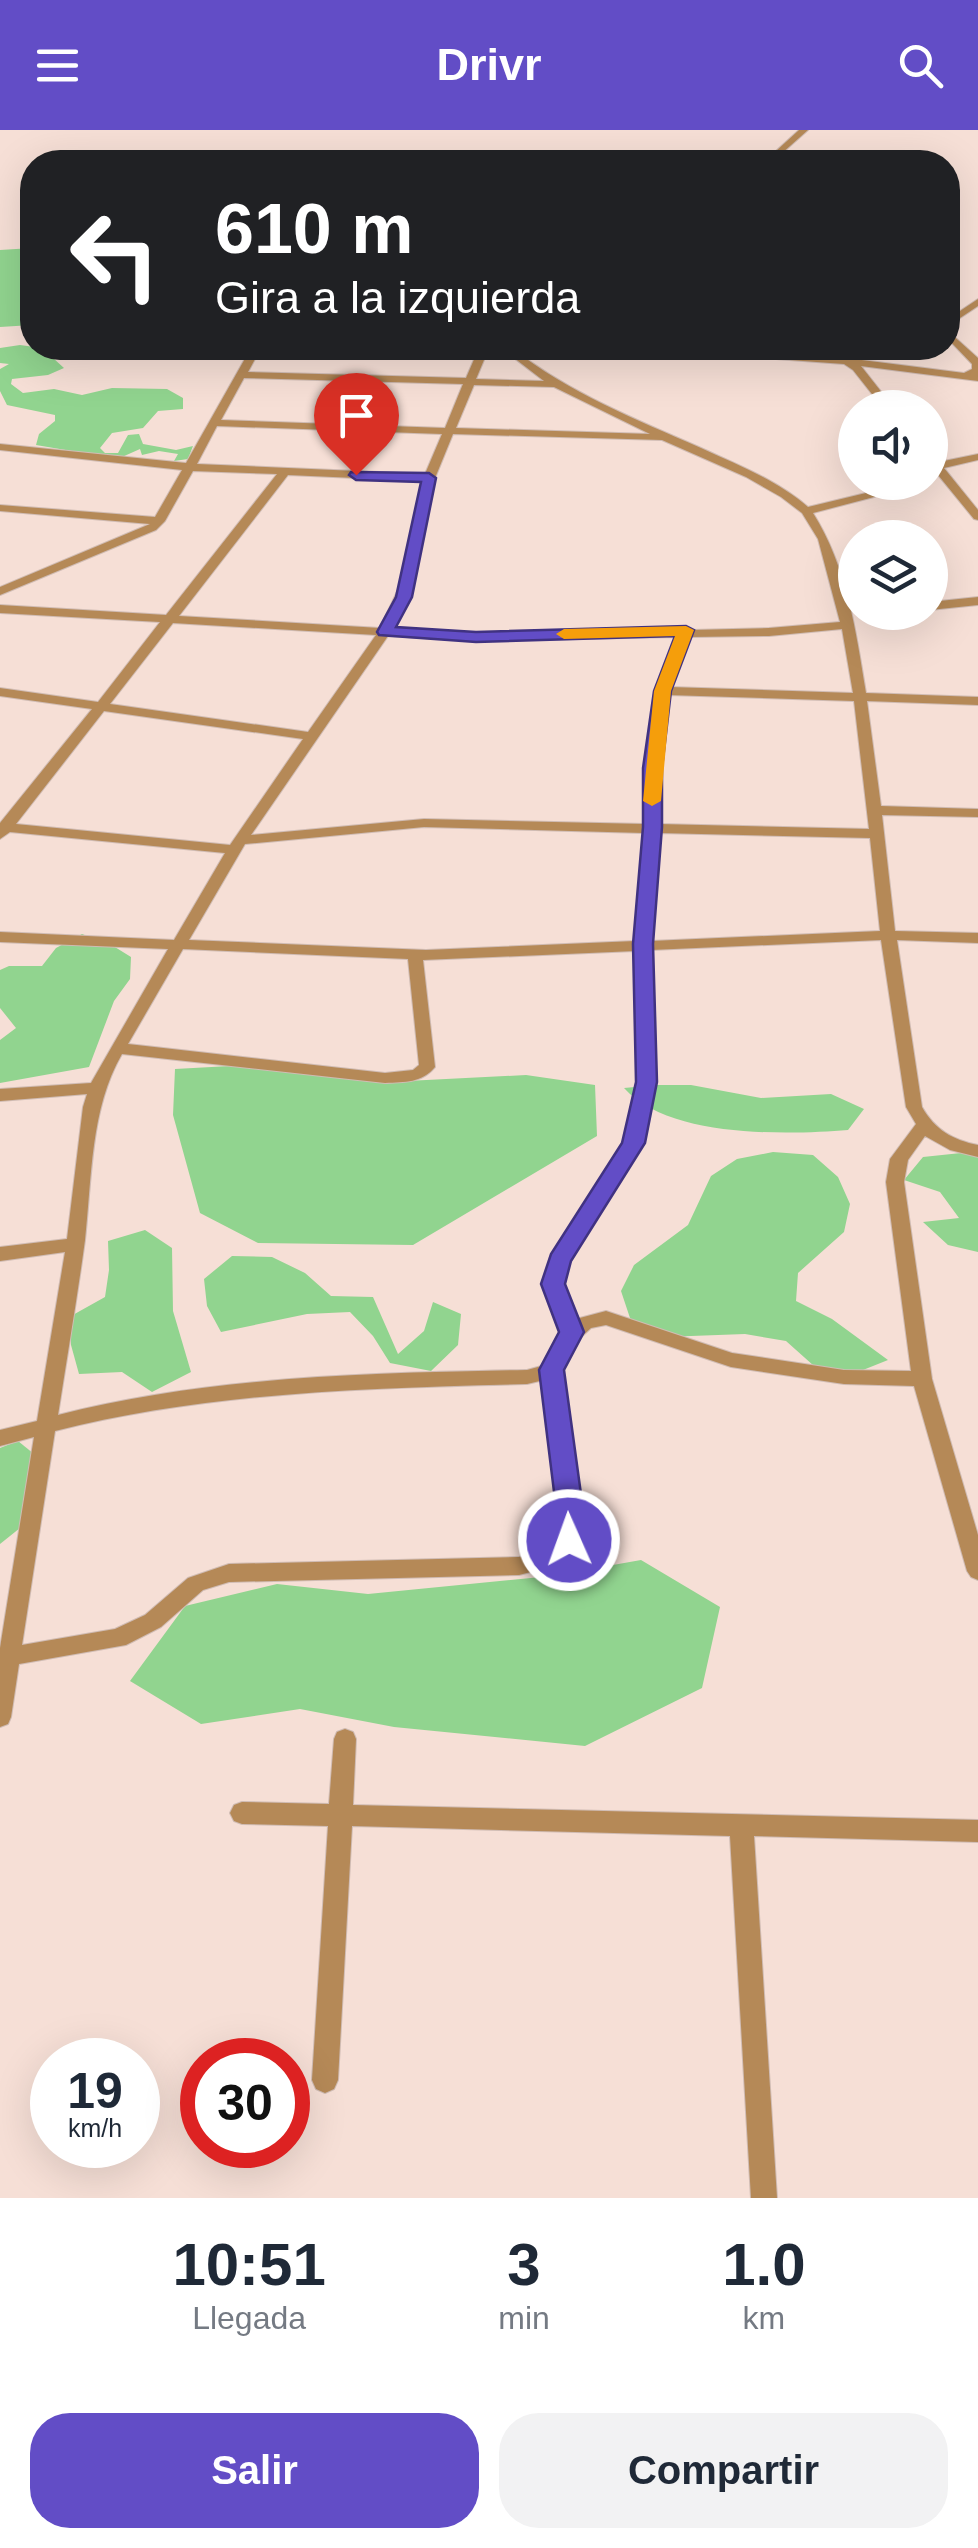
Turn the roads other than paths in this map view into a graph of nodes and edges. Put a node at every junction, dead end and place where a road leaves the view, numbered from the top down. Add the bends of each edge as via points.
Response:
1 (804, 130) edge
2 (782, 150) edge
3 (960, 346) edge
4 (250, 360) edge
5 (478, 360) edge
6 (522, 360) edge
7 (832, 360) edge
8 (846, 361) junction
9 (242, 375) junction
10 (972, 377) edge
11 (467, 382) junction
12 (555, 384) junction
13 (875, 390) edge
14 (214, 423) junction
15 (448, 430) junction
16 (670, 438) junction
17 (0, 447) edge
18 (978, 457) edge
19 (948, 461) edge
20 (189, 467) junction
21 (284, 473) junction
22 (429, 478) junction
23 (948, 482) edge
24 (850, 500) edge
25 (0, 508) edge
26 (806, 511) junction
27 (978, 516) edge
28 (160, 521) junction
29 (838, 589) edge
30 (0, 591) edge
31 (978, 600) edge
32 (948, 604) edge
33 (0, 609) edge
34 (168, 619) junction
35 (838, 621) edge
36 (686, 630) junction
37 (847, 630) edge
38 (385, 632) junction
39 (662, 691) junction
40 (0, 692) edge
41 (860, 698) junction
42 (978, 701) edge
43 (98, 708) junction
44 (310, 736) junction
45 (873, 810) junction
46 (978, 812) edge
47 (652, 827) junction
48 (2, 830) edge
49 (876, 834) junction
50 (237, 845) junction
51 (888, 935) junction
52 (0, 938) edge
53 (978, 938) edge
54 (180, 944) junction
55 (643, 944) junction
56 (415, 954) junction
57 (118, 1048) junction
58 (98, 1088) junction
59 (0, 1094) edge
60 (923, 1127) junction
61 (973, 1149) edge
62 (75, 1244) junction
63 (0, 1254) edge
64 (572, 1332) junction
65 (552, 1370) junction
66 (922, 1379) junction
67 (43, 1425) junction
68 (0, 1438) edge
69 (978, 1571) edge
70 (4, 1658) edge
71 (0, 1717) edge
72 (345, 1739) dead end
73 (242, 1813) dead end
74 (340, 1815) junction
75 (741, 1823) junction
76 (978, 1831) edge
77 (325, 2080) dead end
78 (764, 2198) edge

1 - 2 street
3 - 10 street via 977,363
4 - 9 street
5 - 11 street
6 - 12 street
7 - 8 street
8 - 10 street
8 - 13 street
9 - 11 street
9 - 14 street
11 - 12 street
11 - 15 street
12 - 16 street
14 - 15 street
14 - 20 street
15 - 16 street
15 - 22 street
16 - 26 street via 748,474
17 - 20 street
18 - 19 street
20 - 21 street
20 - 28 street
21 - 22 street
21 - 34 street
22 - 38 street via 404,597
23 - 27 street
24 - 26 street
25 - 28 street
26 - 29 street via 830,554
28 - 30 street
31 - 32 street
33 - 34 street
34 - 38 street
34 - 43 street
35 - 36 street via 769,632
36 - 38 street via 476,637
36 - 39 street
37 - 41 street
38 - 44 street
39 - 41 street
39 - 47 street
40 - 43 street
41 - 42 street
41 - 45 street
43 - 44 street
43 - 48 street
44 - 50 street
45 - 46 street
45 - 49 street
47 - 49 street
47 - 50 street via 424,823
47 - 55 street
48 - 50 street
49 - 51 street
50 - 54 street
51 - 53 street
51 - 55 street
51 - 60 street via 914,1106
52 - 54 street
54 - 56 street
54 - 57 street
55 - 56 street
55 - 64 street via 646,1082 634,1143 559,1260 553,1284
56 - 57 street via 427,1067 418,1075 385,1078
57 - 58 street
58 - 59 street
58 - 62 street
60 - 61 street
60 - 66 street via 899,1159 894,1182
62 - 63 street
62 - 67 street
64 - 65 street
64 - 66 street via 586,1320 606,1318 730,1360 844,1377
65 - 67 street via 527,1378 236,1390
65 - 70 street via 571,1516 569,1540 551,1560 230,1573 196,1584 153,1620 118,1638
66 - 69 street
67 - 68 street
67 - 70 street
70 - 71 street
72 - 74 street
73 - 74 street
74 - 75 street
74 - 77 street
75 - 76 street
75 - 78 street

